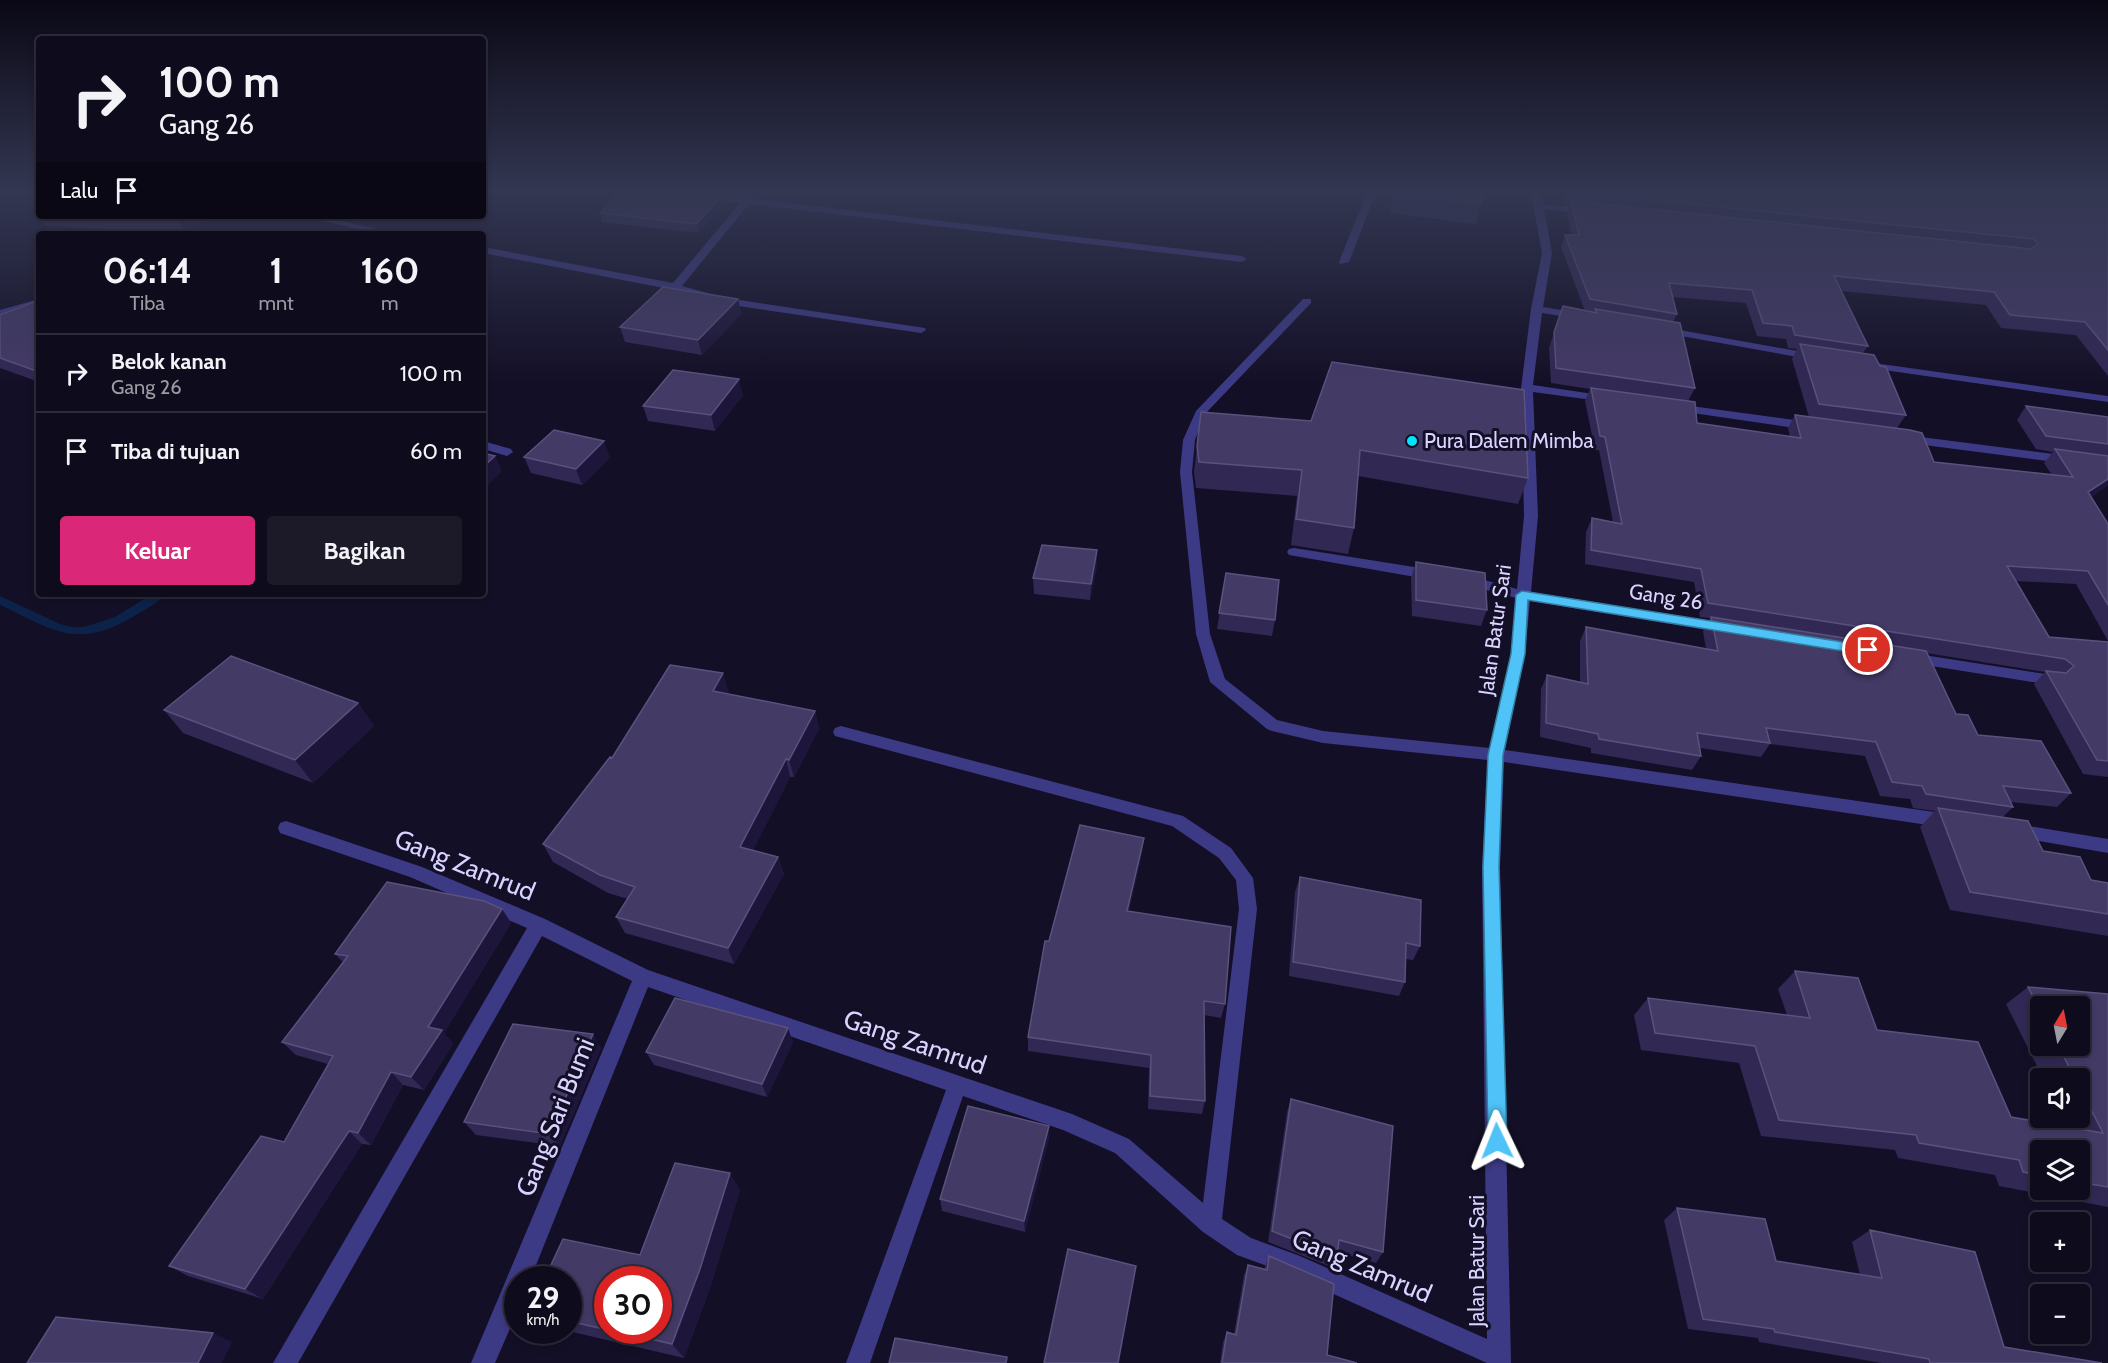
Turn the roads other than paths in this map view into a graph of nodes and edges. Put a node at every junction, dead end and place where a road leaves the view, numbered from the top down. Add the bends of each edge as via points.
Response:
1 (513, 256) edge
2 (701, 256) edge
3 (1212, 256) edge
4 (1347, 256) edge
5 (1546, 256) edge
6 (1242, 259) dead end
7 (1344, 262) dead end
8 (675, 286) junction
9 (1307, 301) dead end
10 (36, 303) edge
11 (1536, 309) junction
12 (0, 313) edge
13 (1597, 319) edge
14 (1655, 329) edge
15 (921, 330) dead end
16 (1821, 358) edge
17 (1856, 363) edge
18 (1527, 388) junction
19 (2108, 399) edge
20 (1619, 401) edge
21 (1665, 407) edge
22 (1826, 428) edge
23 (1896, 437) edge
24 (486, 447) edge
25 (507, 452) dead end
26 (2108, 465) edge
27 (1294, 552) dead end
28 (1522, 595) junction
29 (1746, 631) edge
30 (1899, 656) edge
31 (2052, 680) edge
32 (841, 732) dead end
33 (1496, 755) junction
34 (1966, 824) edge
35 (286, 828) dead end
36 (2001, 829) edge
37 (2108, 846) edge
38 (539, 925) junction
39 (643, 977) junction
40 (957, 1086) junction
41 (1211, 1224) junction
42 (524, 1266) edge
43 (504, 1314) edge
44 (1499, 1360) edge
45 (285, 1363) edge
46 (483, 1363) edge
47 (858, 1363) edge

1 - 8 street
2 - 8 street
3 - 6 street
4 - 7 street
5 - 11 street, Jalan Batur Sari
8 - 15 street via 725,301
9 - 33 street via 1200,413 1189,440 1186,472 1203,634 1218,682 1272,726 1323,737
10 - 12 street
11 - 13 street
11 - 18 street, Jalan Batur Sari
14 - 16 street
17 - 19 street
18 - 20 street
18 - 28 street, Jalan Batur Sari via 1531,516
21 - 22 street
23 - 26 street
24 - 25 street
27 - 28 street, Gang 26 via 1488,584
28 - 29 street, Gang 26
28 - 33 street, Jalan Batur Sari via 1518,654
30 - 31 street
32 - 41 street via 1177,820 1225,853 1244,878 1248,909
33 - 34 street
33 - 44 street, Jalan Batur Sari via 1491,867
35 - 38 street, Gang Zamrud via 416,872
36 - 37 street
38 - 39 street, Gang Zamrud
38 - 45 street
39 - 40 street, Gang Zamrud
39 - 42 street, Gang Sari Bumi
40 - 41 street, Gang Zamrud via 1065,1121 1122,1146
40 - 47 street
41 - 44 street, Gang Zamrud via 1245,1247 1292,1264
43 - 46 street, Gang Sari Bumi

